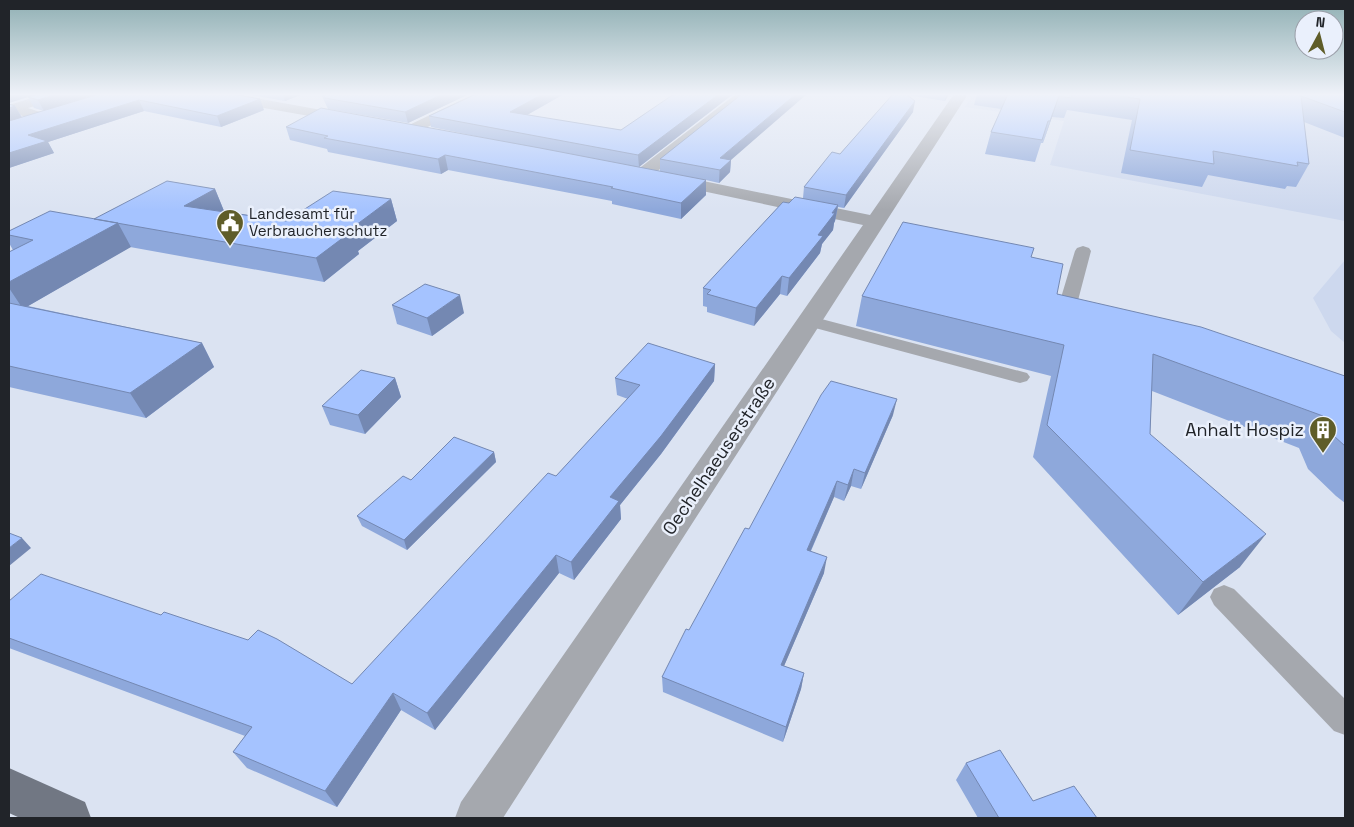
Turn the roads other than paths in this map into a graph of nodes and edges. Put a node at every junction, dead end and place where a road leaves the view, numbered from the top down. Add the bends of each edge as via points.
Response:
1 (429, 133) edge
2 (696, 133) edge
3 (935, 133) edge
4 (441, 135) edge
5 (624, 170) edge
6 (644, 174) junction
7 (874, 222) junction
8 (1083, 251) dead end
9 (1094, 318) edge
10 (810, 321) junction
11 (1020, 377) dead end
12 (1224, 597) dead end
13 (1345, 720) edge
14 (9, 790) edge
15 (69, 818) edge
16 (477, 818) edge

1 - 4 street
2 - 6 street
3 - 7 street, Oechelhaeuserstraße
5 - 6 street
6 - 7 street
7 - 10 street, Oechelhaeuserstraße
8 - 9 lane via 1066,311
10 - 11 lane
10 - 16 street, Oechelhaeuserstraße
12 - 13 lane
14 - 15 main road

